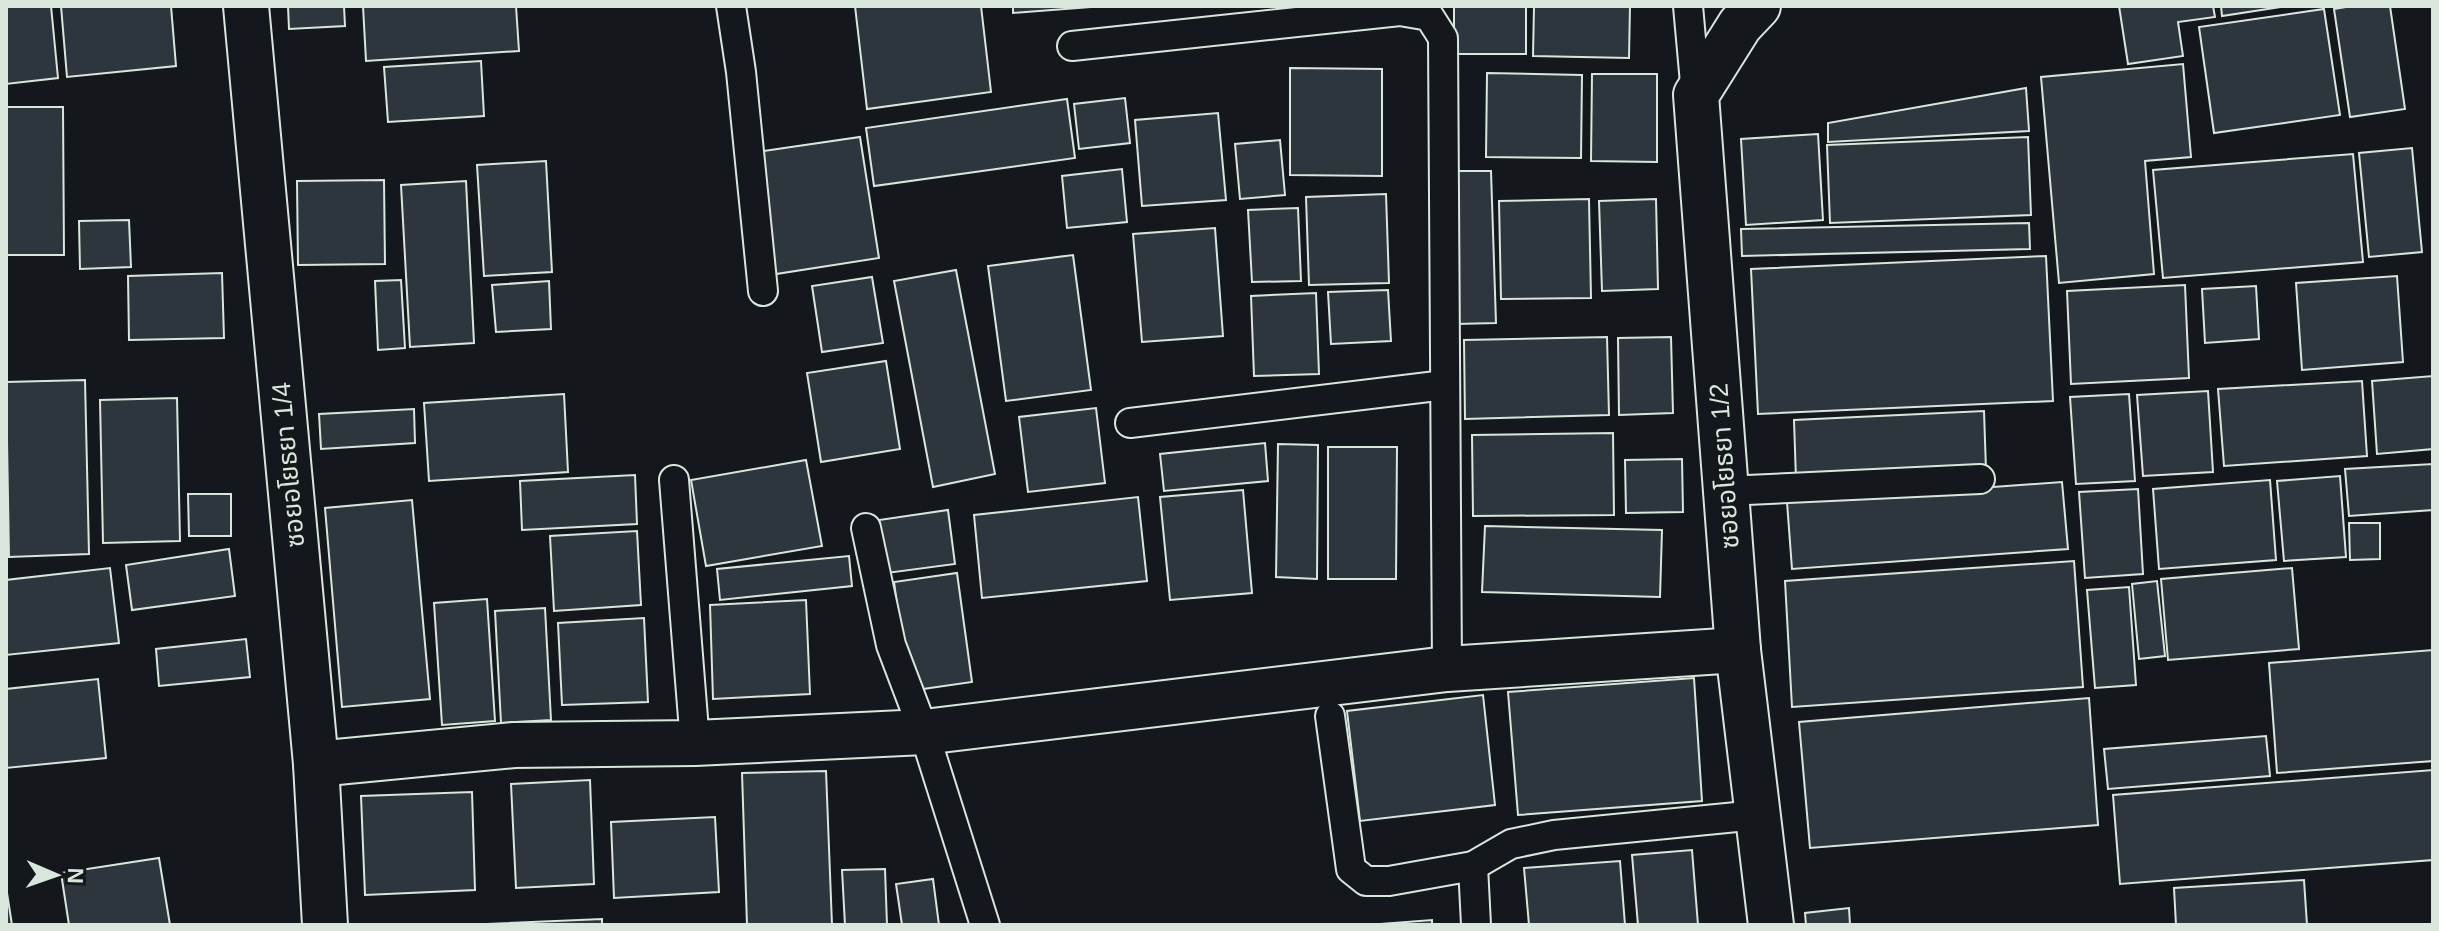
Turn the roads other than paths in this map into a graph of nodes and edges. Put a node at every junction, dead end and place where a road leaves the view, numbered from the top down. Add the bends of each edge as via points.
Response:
1 (246, 6) edge
2 (731, 6) edge
3 (1688, 6) edge
4 (1758, 6) edge
5 (1072, 46) dead end
6 (1696, 95) junction
7 (763, 291) dead end
8 (1445, 385) junction
9 (1130, 423) dead end
10 (1980, 479) dead end
11 (674, 480) dead end
12 (1725, 491) junction
13 (866, 528) dead end
14 (1738, 650) junction
15 (1447, 669) junction
16 (1330, 716) dead end
17 (924, 732) junction
18 (695, 743) junction
19 (316, 764) junction
20 (1757, 815) junction
21 (1473, 866) junction
22 (325, 925) edge
23 (985, 925) edge
24 (1476, 925) edge
25 (1771, 925) edge

1 - 19 street, ซอยอโยธยา 1/4
2 - 7 lane
3 - 6 lane, ซอยอโยธยา 1/2
4 - 6 street
5 - 8 lane via 1400,11 1429,16 1443,38
6 - 12 street, ซอยอโยธยา 1/2
8 - 9 lane
8 - 15 lane
10 - 12 lane
11 - 18 lane
12 - 14 street, ซอยอโยธยา 1/2
13 - 17 lane via 891,645
14 - 15 street
14 - 20 street, ซอยอโยธยา 1/2
15 - 17 street
16 - 21 lane via 1351,869 1366,881 1389,881
17 - 18 street
17 - 23 lane
18 - 19 street via 514,745
19 - 22 street, ซอยอโยธยา 1/4
20 - 21 lane via 1554,835 1511,844
20 - 25 street, ซอยอโยธยา 1/2
21 - 24 lane

